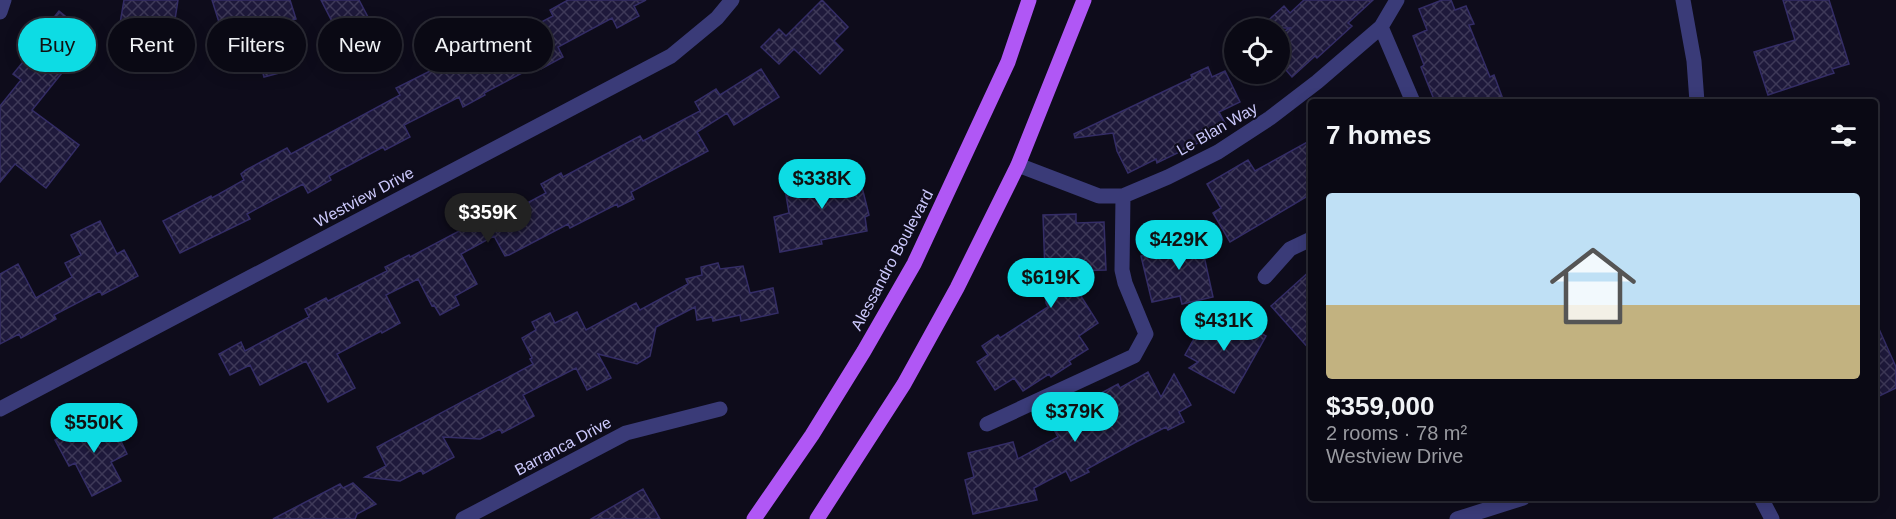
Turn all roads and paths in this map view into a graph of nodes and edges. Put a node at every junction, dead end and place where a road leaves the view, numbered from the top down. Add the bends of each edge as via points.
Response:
1 (4, 0) edge
2 (732, 0) edge
3 (1029, 0) edge
4 (1084, 0) edge
5 (1397, 0) edge
6 (1683, 0) edge
7 (0, 12) edge
8 (1381, 27) junction
9 (1412, 99) edge
10 (1697, 99) edge
11 (1018, 165) junction
12 (1123, 196) junction
13 (1308, 240) edge
14 (1265, 277) dead end
15 (0, 409) edge
16 (720, 409) dead end
17 (987, 424) dead end
18 (1514, 501) edge
19 (1763, 501) edge
20 (463, 519) edge
21 (754, 519) edge
22 (816, 519) edge
23 (1457, 519) edge
24 (1772, 519) edge

1 - 7 street
2 - 15 street, Westview Drive via 717,18 671,56
3 - 21 main road, Alessandro Boulevard via 1008,62 914,264 829,407
4 - 11 main road
5 - 8 street, Le Blan Way
6 - 10 street
8 - 9 street
8 - 12 street, Le Blan Way via 1317,82 1244,135 1218,152
11 - 12 street, Le Blan Way via 1099,196
11 - 22 main road via 904,384
12 - 17 street via 1122,270 1146,334 1134,356
13 - 14 street via 1290,249
16 - 20 street, Barranca Drive via 626,433
18 - 23 street
19 - 24 street

